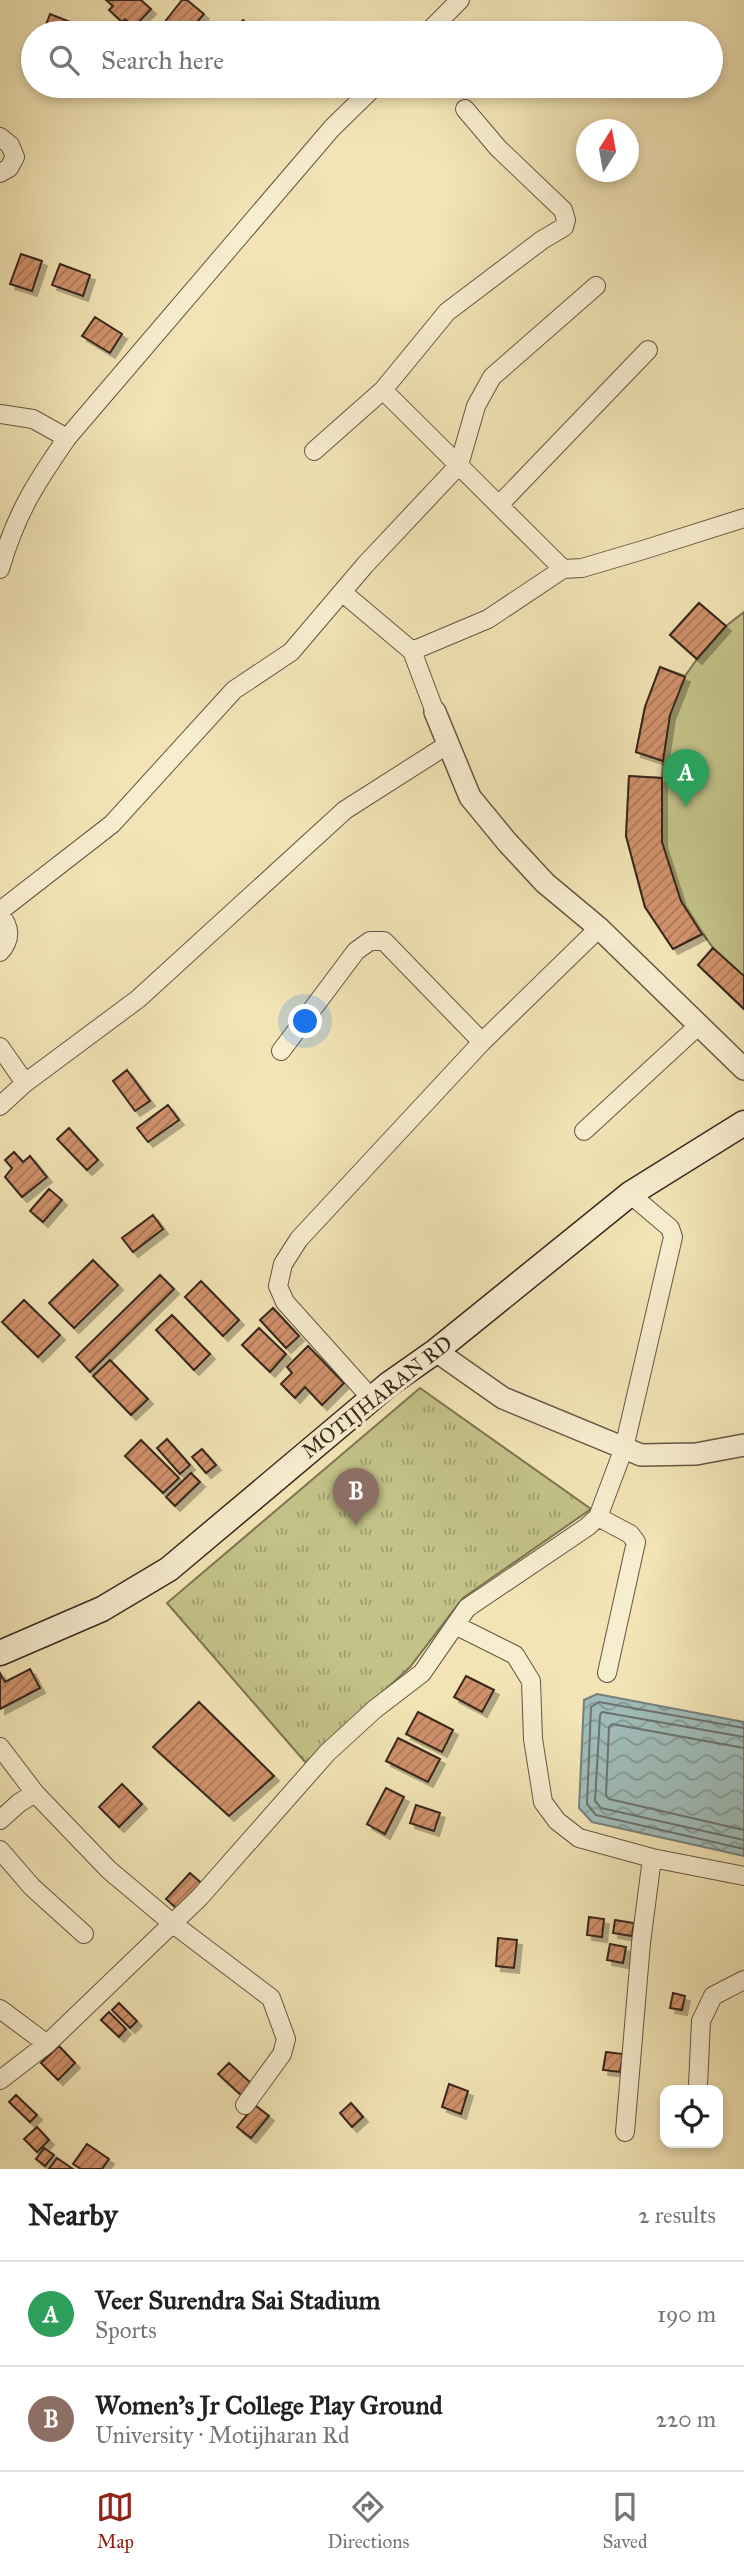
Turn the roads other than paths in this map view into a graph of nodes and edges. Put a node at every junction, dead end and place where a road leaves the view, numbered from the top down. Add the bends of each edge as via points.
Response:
1 (460, 0) edge
2 (439, 21) edge
3 (362, 98) edge
4 (466, 109) dead end
5 (0, 136) edge
6 (0, 173) edge
7 (596, 286) dead end
8 (648, 350) dead end
9 (383, 390) junction
10 (0, 414) edge
11 (67, 438) junction
12 (314, 451) dead end
13 (459, 466) junction
14 (499, 505) junction
15 (744, 518) edge
16 (0, 569) edge
17 (563, 569) junction
18 (342, 592) junction
19 (412, 651) junction
20 (435, 712) joint
21 (447, 745) junction
22 (0, 913) edge
23 (599, 928) junction
24 (0, 952) edge
25 (698, 1026) junction
26 (482, 1042) junction
27 (0, 1047) edge
28 (281, 1051) dead end
29 (744, 1069) edge
30 (25, 1083) junction
31 (0, 1106) edge
32 (742, 1127) edge
33 (584, 1130) dead end
34 (630, 1194) junction
35 (436, 1351) junction
36 (372, 1399) junction
37 (744, 1445) edge
38 (624, 1448) junction
39 (597, 1517) junction
40 (454, 1625) junction
41 (0, 1653) edge
42 (607, 1673) dead end
43 (0, 1747) edge
44 (35, 1793) junction
45 (0, 1820) edge
46 (0, 1850) edge
47 (652, 1858) junction
48 (744, 1877) edge
49 (172, 1923) junction
50 (84, 1934) dead end
51 (744, 1980) edge
52 (0, 2009) edge
53 (47, 2044) junction
54 (0, 2080) edge
55 (698, 2085) edge
56 (245, 2105) dead end
57 (625, 2132) dead end

1 - 2 street
3 - 11 street
4 - 9 street via 498,148 563,210 564,227 447,312
5 - 6 street via 15,157
7 - 13 street via 492,377 476,406
8 - 14 street
9 - 12 street
9 - 13 street
10 - 11 street via 33,419
11 - 16 street via 27,497
13 - 14 street
13 - 18 street
14 - 17 street
15 - 17 street via 582,568
17 - 19 street via 488,619
18 - 19 street
18 - 22 street via 291,652 234,690 112,824
19 - 20 street
20 - 21 street
21 - 23 street via 470,797 507,842 545,883
21 - 30 street via 345,810 138,999
22 - 24 street via 9,933
23 - 25 street
23 - 26 street
25 - 29 street
25 - 33 street
26 - 28 street via 384,941 370,941 356,951
26 - 36 street via 299,1239 284,1264 278,1286 285,1303
27 - 30 street
30 - 31 street
32 - 34 main road, MOTIJHARAN RD
34 - 35 main road, MOTIJHARAN RD
34 - 38 street via 670,1228 673,1237
35 - 36 main road, MOTIJHARAN RD
35 - 38 street via 503,1398
36 - 41 main road, MOTIJHARAN RD via 169,1569 102,1609
37 - 38 street via 696,1454 641,1455
38 - 39 street
39 - 40 street via 467,1608
39 - 42 street via 636,1542
40 - 47 street via 515,1655 531,1681 533,1739 543,1802 557,1821 579,1838
40 - 49 street via 422,1673 327,1753
43 - 44 street
44 - 45 street
44 - 49 street via 109,1870
46 - 50 street via 48,1903
47 - 48 street
47 - 57 street
49 - 53 street
49 - 56 street via 271,1998 281,2021 286,2039 282,2054
51 - 55 street via 713,1996 701,2021
52 - 53 street
53 - 54 street

